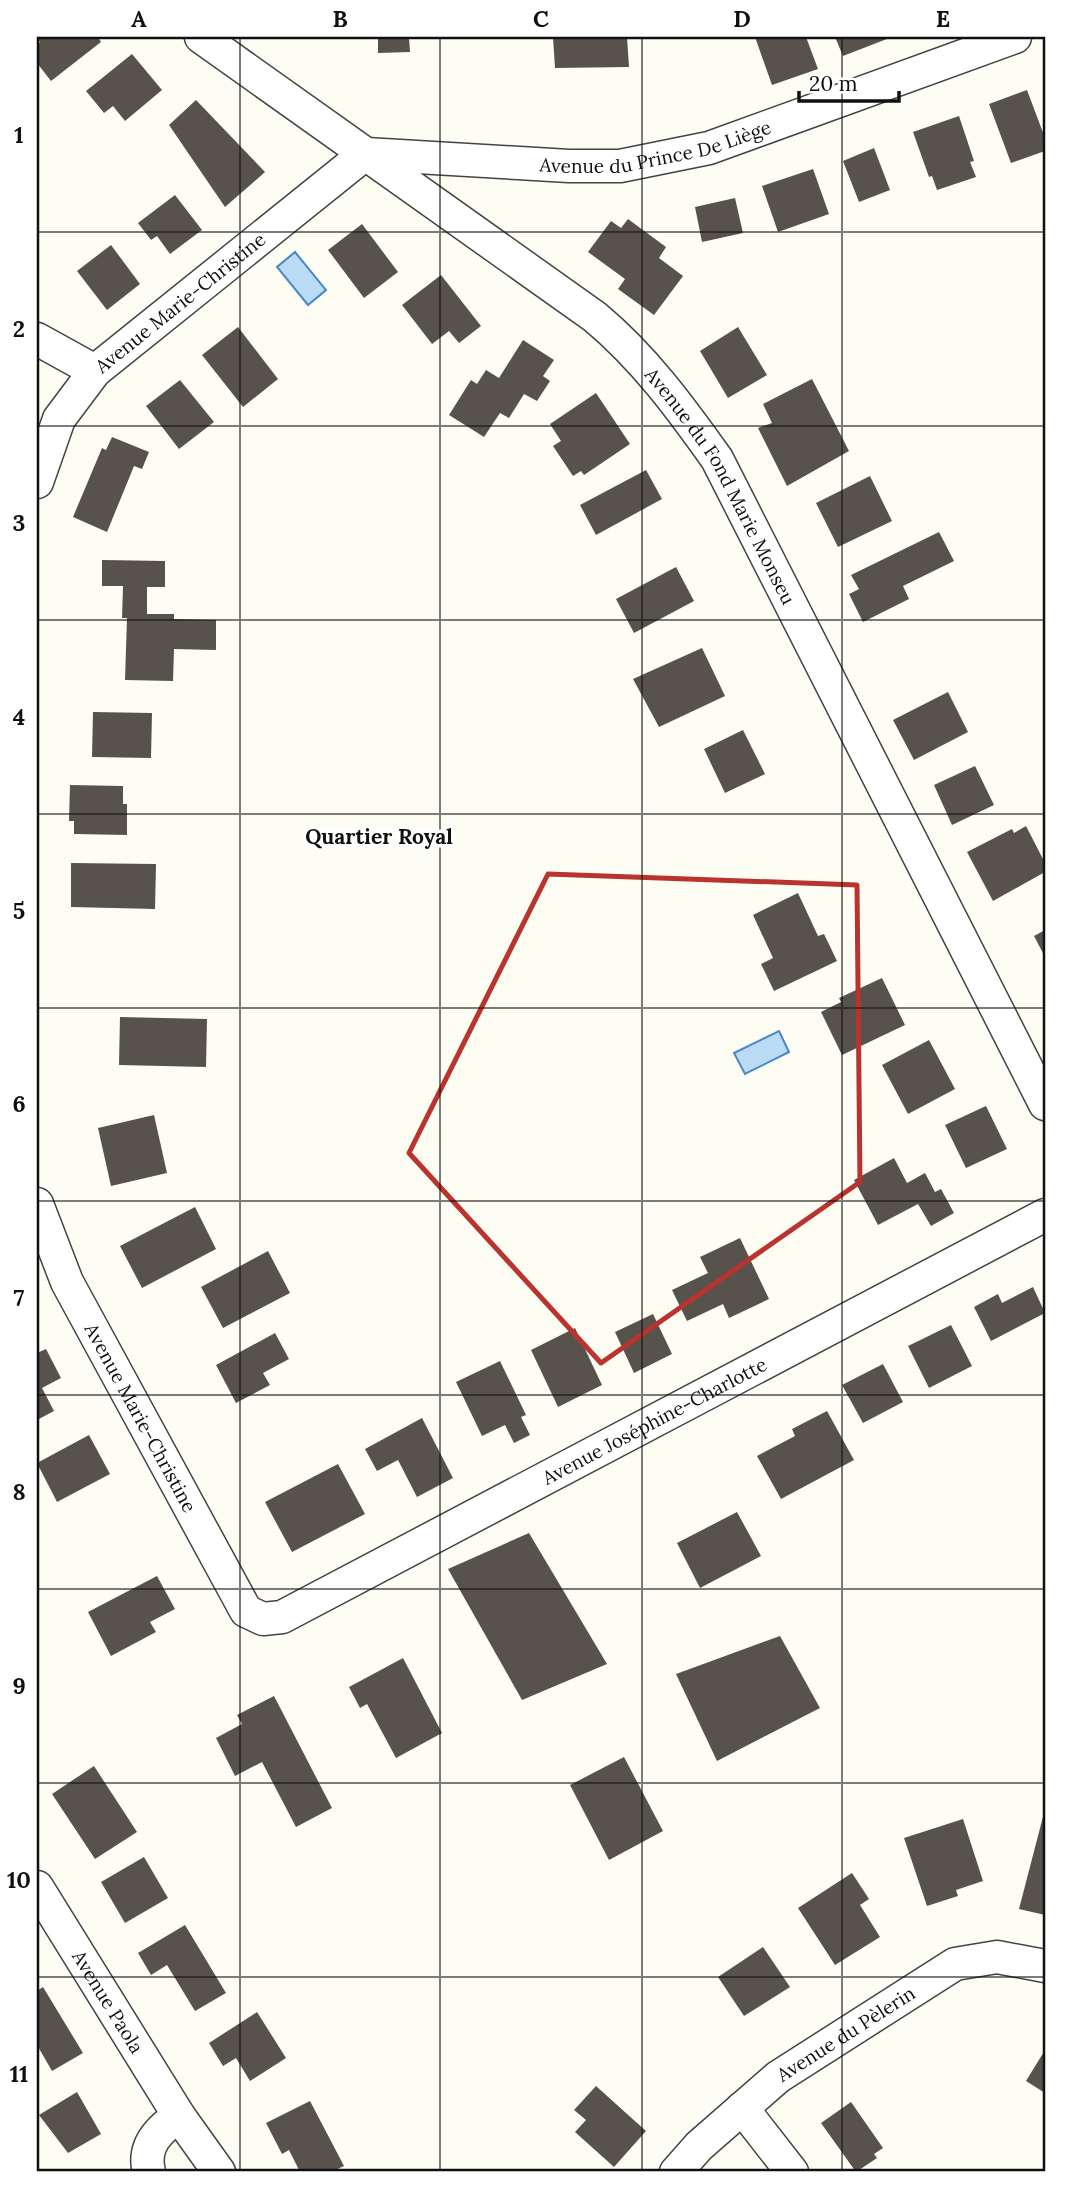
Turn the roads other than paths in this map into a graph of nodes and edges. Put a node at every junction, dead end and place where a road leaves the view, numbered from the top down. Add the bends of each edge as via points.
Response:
1 (201, 37) edge
2 (1014, 37) edge
3 (954, 47) edge
4 (365, 154) junction
5 (37, 340) edge
6 (95, 371) junction
7 (37, 482) edge
8 (1045, 1104) edge
9 (37, 1204) edge
10 (1045, 1214) edge
11 (263, 1619) joint
12 (37, 1887) edge
13 (1045, 1966) edge
14 (741, 2108) junction
15 (179, 2116) junction
16 (149, 2172) edge
17 (219, 2172) edge
18 (676, 2172) edge
19 (792, 2172) edge

1 - 4 street, Avenue du Fond Marie Monseu
2 - 3 street, Avenue du Prince De Liège
3 - 4 street, Avenue du Prince De Liège via 709,148 620,166
4 - 6 street, Avenue Marie-Christine
4 - 8 street, Avenue du Fond Marie Monseu via 595,317 668,390 717,459
5 - 6 street
6 - 7 street, Avenue Marie-Christine via 59,419
9 - 11 street, Avenue Marie-Christine via 67,1282 246,1611
10 - 11 street, Avenue Joséphine-Charlotte via 282,1617
12 - 15 street, Avenue Paola
13 - 14 street, Avenue du Pèlerin via 997,1957 955,1964 778,2077
14 - 18 street, Avenue du Pèlerin
14 - 19 street
15 - 16 street via 160,2128 153,2139
15 - 17 street, Avenue Paola

